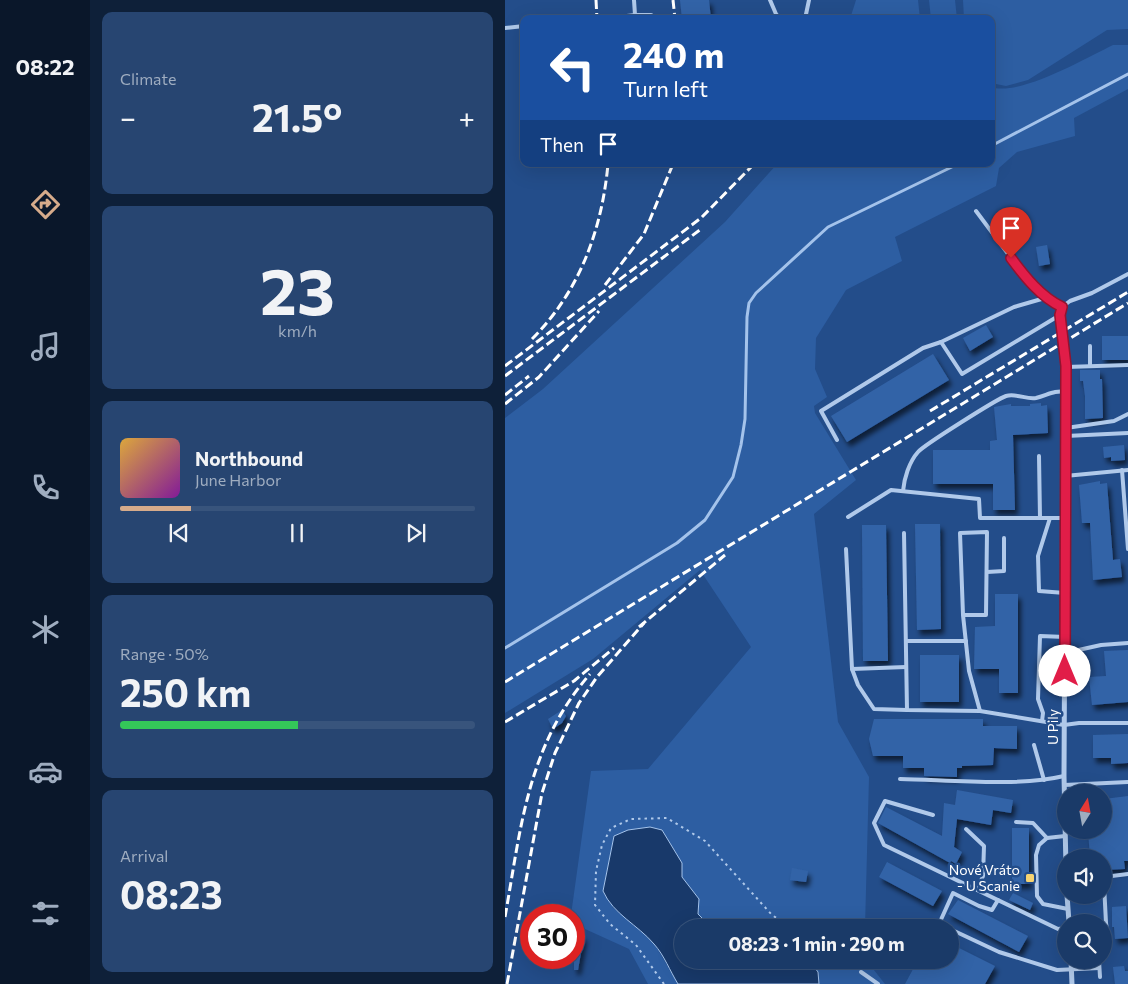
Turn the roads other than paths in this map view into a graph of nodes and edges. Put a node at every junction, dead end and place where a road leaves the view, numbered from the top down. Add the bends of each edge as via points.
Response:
1 (634, 0) edge
2 (770, 0) edge
3 (809, 0) edge
4 (635, 15) joint
5 (651, 15) edge
6 (777, 15) edge
7 (806, 15) edge
8 (520, 26) edge
9 (505, 28) edge
10 (976, 211) dead end
11 (1128, 274) edge
12 (1045, 298) junction
13 (1062, 307) junction
14 (1060, 315) junction
15 (941, 342) junction
16 (1090, 346) dead end
17 (1089, 365) junction
18 (1128, 365) edge
19 (1066, 366) junction
20 (1066, 392) junction
21 (1128, 414) edge
22 (1066, 428) junction
23 (1128, 434) edge
24 (1066, 436) junction
25 (837, 440) dead end
26 (1039, 456) dead end
27 (1122, 470) junction
28 (1128, 470) edge
29 (1065, 476) junction
30 (903, 491) junction
31 (847, 517) dead end
32 (1040, 518) junction
33 (1050, 518) junction
34 (1065, 518) junction
35 (904, 533) dead end
36 (1004, 538) dead end
37 (845, 549) dead end
38 (1128, 549) edge
39 (987, 572) junction
40 (1065, 593) junction
41 (963, 615) junction
42 (1065, 637) junction
43 (906, 641) junction
44 (966, 641) junction
45 (1128, 643) edge
46 (1065, 653) junction
47 (906, 668) junction
48 (852, 669) junction
49 (907, 710) junction
50 (980, 711) junction
51 (1042, 721) junction
52 (1128, 723) edge
53 (1064, 725) junction
54 (1034, 745) dead end
55 (1064, 776) junction
56 (900, 779) dead end
57 (1043, 780) junction
58 (1128, 782) edge
59 (1064, 784) edge
60 (1085, 784) edge
61 (933, 815) dead end
62 (1016, 822) dead end
63 (966, 829) dead end
64 (1057, 837) edge
65 (1047, 838) junction
66 (1128, 874) edge
67 (1112, 876) edge
68 (977, 890) junction
69 (998, 900) junction
70 (1068, 904) edge
71 (1068, 908) junction
72 (1068, 914) edge
73 (941, 919) edge
74 (1057, 929) edge
75 (959, 933) edge
76 (1085, 969) edge
77 (1099, 969) edge
78 (1071, 970) junction
79 (861, 972) road end
80 (1100, 977) dead end
81 (878, 984) edge
82 (1072, 984) edge

1 - 4 lane
2 - 6 lane
3 - 7 lane
4 - 5 lane
8 - 9 lane
10 - 12 lane
11 - 13 lane
12 - 13 lane
12 - 15 lane via 1014,307
13 - 14 lane
14 - 15 lane via 962,374
14 - 19 street, U Pily
15 - 25 lane via 923,348 821,411
16 - 17 lane
17 - 18 lane
17 - 19 lane
19 - 20 street, U Pily
20 - 22 street, U Pily
20 - 30 lane via 1056,390 1034,398 1015,394 990,404 918,452 904,479
21 - 22 lane via 1114,421
22 - 24 street, U Pily
23 - 24 lane
24 - 29 street, U Pily
26 - 32 lane
27 - 28 lane
27 - 29 lane
27 - 38 lane
29 - 34 street, U Pily
30 - 31 lane via 891,490
30 - 32 lane via 979,499 980,518
32 - 33 lane
33 - 34 lane
33 - 40 lane via 1038,556 1039,591
34 - 40 street, U Pily
35 - 43 lane
36 - 39 lane via 1004,571
37 - 48 lane
39 - 41 lane via 986,615
39 - 41 lane via 987,532 960,533
40 - 42 street, U Pily
41 - 44 lane
42 - 46 street, U Pily
42 - 51 lane via 1040,636 1038,699
43 - 44 lane
43 - 47 lane
44 - 50 lane via 969,671
45 - 46 lane
46 - 53 street, U Pily
47 - 48 lane
47 - 49 lane
48 - 49 lane via 874,709
49 - 50 lane
50 - 51 lane
51 - 53 lane
52 - 53 lane
53 - 55 street, U Pily
54 - 57 lane
55 - 57 lane
55 - 59 street, U Pily
56 - 57 lane
58 - 60 lane
61 - 68 lane via 885,801 874,823 884,845
62 - 65 lane via 1033,823
63 - 68 lane via 984,846 983,876
64 - 65 lane
65 - 71 lane via 1039,845 1036,854 1037,896 1043,904
66 - 67 lane
68 - 69 lane
69 - 73 lane via 992,910 953,893
69 - 74 lane
70 - 71 street
71 - 72 street
75 - 78 lane via 999,952 1057,970
76 - 78 lane
77 - 80 lane
78 - 82 street
79 - 81 lane

